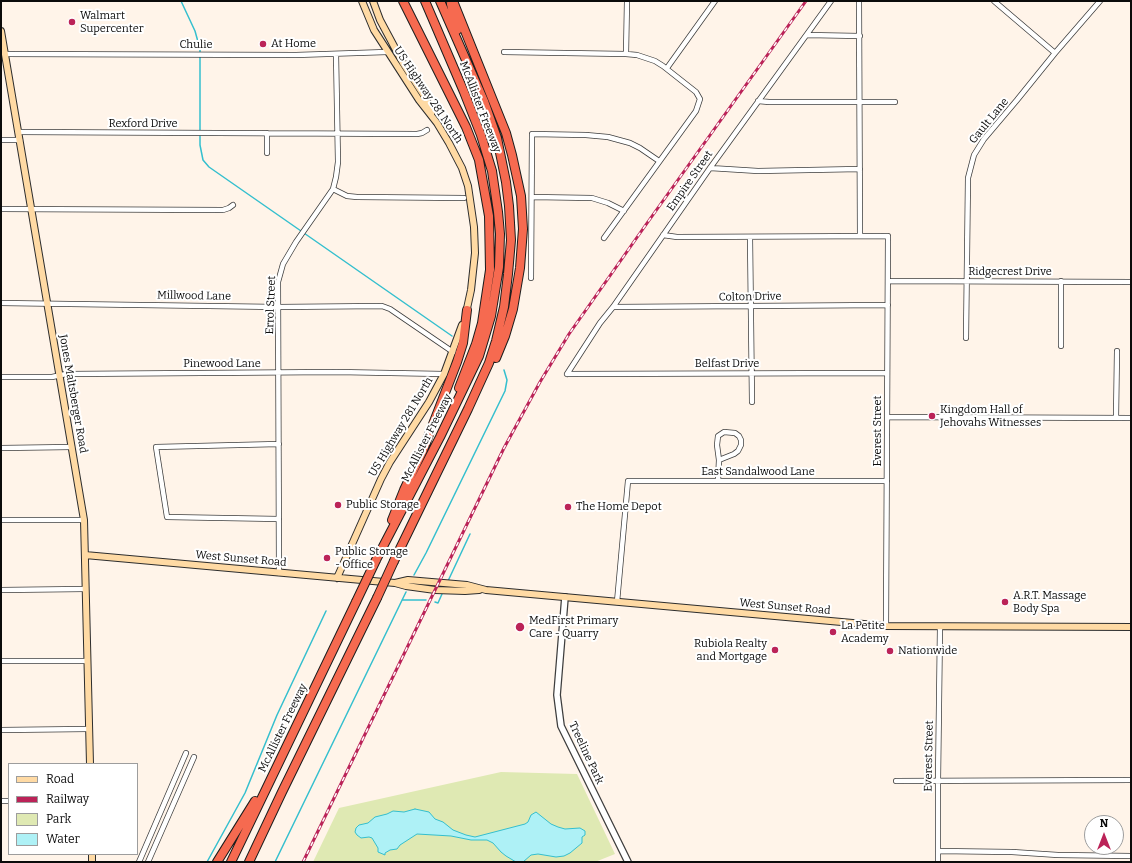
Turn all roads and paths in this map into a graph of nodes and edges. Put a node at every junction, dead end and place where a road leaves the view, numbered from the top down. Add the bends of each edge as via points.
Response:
1 (362, 1) edge
2 (373, 1) edge
3 (403, 1) edge
4 (425, 1) edge
5 (440, 1) edge
6 (452, 1) edge
7 (627, 1) edge
8 (715, 1) edge
9 (831, 1) edge
10 (859, 1) edge
11 (994, 1) edge
12 (1100, 1) edge
13 (1, 31) edge
14 (807, 35) junction
15 (860, 36) junction
16 (388, 52) junction
17 (504, 52) dead end
18 (1055, 52) junction
19 (5, 54) junction
20 (336, 54) junction
21 (463, 54) junction
22 (626, 54) junction
23 (667, 68) junction
24 (758, 101) junction
25 (860, 101) junction
26 (895, 102) dead end
27 (437, 123) junction
28 (426, 130) dead end
29 (18, 132) junction
30 (267, 133) junction
31 (337, 133) junction
32 (1, 140) edge
33 (20, 140) junction
34 (267, 153) dead end
35 (659, 161) junction
36 (710, 168) junction
37 (860, 169) junction
38 (333, 190) junction
39 (532, 197) junction
40 (464, 198) dead end
41 (233, 205) dead end
42 (1, 209) edge
43 (31, 210) junction
44 (624, 211) junction
45 (663, 235) junction
46 (860, 236) junction
47 (750, 237) junction
48 (604, 238) dead end
49 (531, 278) dead end
50 (888, 281) junction
51 (967, 281) junction
52 (1061, 281) junction
53 (1131, 282) edge
54 (1, 302) edge
55 (46, 303) junction
56 (888, 305) junction
57 (751, 306) junction
58 (278, 307) junction
59 (613, 307) junction
60 (467, 310) junction
61 (966, 338) dead end
62 (1061, 346) dead end
63 (1117, 351) dead end
64 (453, 352) junction
65 (279, 373) junction
66 (752, 373) junction
67 (887, 373) junction
68 (444, 374) junction
69 (567, 374) joint
70 (59, 376) junction
71 (1, 377) edge
72 (478, 388) junction
73 (752, 402) dead end
74 (888, 417) junction
75 (1116, 418) junction
76 (1131, 418) edge
77 (440, 438) junction
78 (279, 444) junction
79 (72, 447) junction
80 (1, 448) edge
81 (719, 460) junction
82 (718, 481) junction
83 (887, 481) junction
84 (279, 519) junction
85 (1, 520) edge
86 (84, 520) junction
87 (84, 556) junction
88 (376, 560) junction
89 (279, 573) junction
90 (337, 578) junction
91 (85, 589) junction
92 (1, 590) edge
93 (565, 597) junction
94 (617, 602) junction
95 (886, 626) junction
96 (940, 627) junction
97 (1131, 627) edge
98 (1, 661) edge
99 (87, 661) junction
100 (88, 729) junction
101 (1, 730) edge
102 (186, 753) dead end
103 (194, 757) dead end
104 (90, 763) edge
105 (276, 768) junction
106 (1131, 780) edge
107 (896, 781) dead end
108 (938, 781) junction
109 (938, 851) junction
110 (1131, 856) edge
111 (139, 862) edge
112 (148, 862) edge
113 (217, 862) edge
114 (231, 862) edge
115 (249, 862) edge
116 (628, 862) edge
117 (938, 862) edge

1 - 16 main road, US Highway 281 North via 374,30
2 - 27 main road via 380,20 425,97
3 - 77 highway via 469,134 479,160 489,216 490,270 482,323
4 - 77 highway, McAllister Freeway via 481,135 492,171 500,234 496,288 485,338 468,381
5 - 21 highway, McAllister Freeway
6 - 21 highway
6 - 72 highway via 506,133 521,196 523,229 513,309 491,368
7 - 22 street
8 - 23 street
9 - 14 street, Empire Street
10 - 15 street
11 - 18 street
12 - 18 street, Gault Lane
13 - 19 main road, Jones Maltsberger Road
14 - 15 street
14 - 24 street, Empire Street
15 - 25 street
16 - 20 street, Chulie
16 - 27 main road, US Highway 281 North
17 - 22 street
18 - 51 street, Gault Lane via 984,139 974,155 968,178
19 - 20 street, Chulie
19 - 29 main road, Jones Maltsberger Road
20 - 31 street, Errol Street
21 - 72 highway, McAllister Freeway via 498,138 506,182 511,240 504,307 496,342
22 - 23 street via 646,58
23 - 35 street via 693,88 700,99 696,111
24 - 25 street
24 - 36 street, Empire Street
25 - 26 street
25 - 37 street
27 - 60 main road, US Highway 281 North via 462,168 470,197 475,253
28 - 31 street, Rexford Drive via 417,134
29 - 30 street, Rexford Drive
29 - 33 main road, Jones Maltsberger Road
30 - 31 street, Rexford Drive
30 - 34 street
31 - 38 street, Errol Street via 338,162
32 - 33 street
33 - 43 main road, Jones Maltsberger Road
35 - 39 street via 630,143 608,137 532,134
35 - 44 street
36 - 37 street via 758,171
36 - 45 street, Empire Street
37 - 46 street
38 - 40 street via 357,198
38 - 58 street, Errol Street via 283,264 278,282
39 - 44 street via 592,198 603,200
39 - 49 street
41 - 43 street via 223,210
42 - 43 street
43 - 55 main road, Jones Maltsberger Road
44 - 48 street
45 - 47 street
45 - 59 street, Empire Street
46 - 47 street
46 - 50 street, Everest Street via 888,236
47 - 57 street
50 - 51 street, Ridgecrest Drive
50 - 56 street, Everest Street
51 - 52 street, Ridgecrest Drive
51 - 61 street, Gault Lane
52 - 53 street, Ridgecrest Drive
52 - 62 street
54 - 55 street, Millwood Lane
55 - 58 street, Millwood Lane
55 - 70 main road, Jones Maltsberger Road
56 - 57 street, Colton Drive
56 - 67 street, Everest Street
57 - 59 street, Colton Drive
57 - 66 street
58 - 64 street, Millwood Lane via 386,307
58 - 65 street, Errol Street
59 - 69 street, Empire Street
60 - 64 main road, US Highway 281 North
60 - 88 highway via 463,343 446,394
63 - 75 street
64 - 68 main road, US Highway 281 North
65 - 68 street, Pinewood Lane
65 - 70 street, Pinewood Lane
65 - 78 street, Errol Street
66 - 67 street, Belfast Drive
66 - 69 street, Belfast Drive
66 - 73 street
67 - 74 street, Everest Street
68 - 90 main road, US Highway 281 North via 390,462
70 - 71 street, Pinewood Lane
70 - 79 main road, Jones Maltsberger Road
72 - 115 highway, McAllister Freeway, bridge
74 - 75 street
74 - 83 street, Everest Street
75 - 76 street
77 - 88 highway, McAllister Freeway
78 - 84 street, Errol Street
78 - 84 street via 156,447 167,517
79 - 80 street
79 - 86 main road, Jones Maltsberger Road
81 - 81 street via 718,436 724,432 735,432 741,440 738,451
81 - 82 street
82 - 83 street, East Sandalwood Lane
82 - 94 street, East Sandalwood Lane via 628,481
83 - 95 street, Everest Street
84 - 89 street, Errol Street
85 - 86 street
86 - 87 main road, Jones Maltsberger Road
87 - 89 main road, West Sunset Road
87 - 91 main road, Jones Maltsberger Road
88 - 105 highway, McAllister Freeway, bridge
89 - 90 main road, West Sunset Road
90 - 93 main road, West Sunset Road via 395,583 408,580
91 - 92 street
91 - 99 main road, Jones Maltsberger Road
93 - 94 main road, West Sunset Road
93 - 116 street, Treeline Park via 557,695 561,726
94 - 95 main road, West Sunset Road
95 - 96 main road, West Sunset Road
96 - 97 main road, West Sunset Road
96 - 108 street, Everest Street
98 - 99 street
99 - 100 main road, Jones Maltsberger Road
100 - 101 street
100 - 104 main road, Jones Maltsberger Road
102 - 111 street
103 - 112 street
105 - 113 highway
105 - 114 highway, McAllister Freeway
106 - 108 street
107 - 108 street
108 - 109 street, Everest Street
109 - 110 street
109 - 117 street, Everest Street

